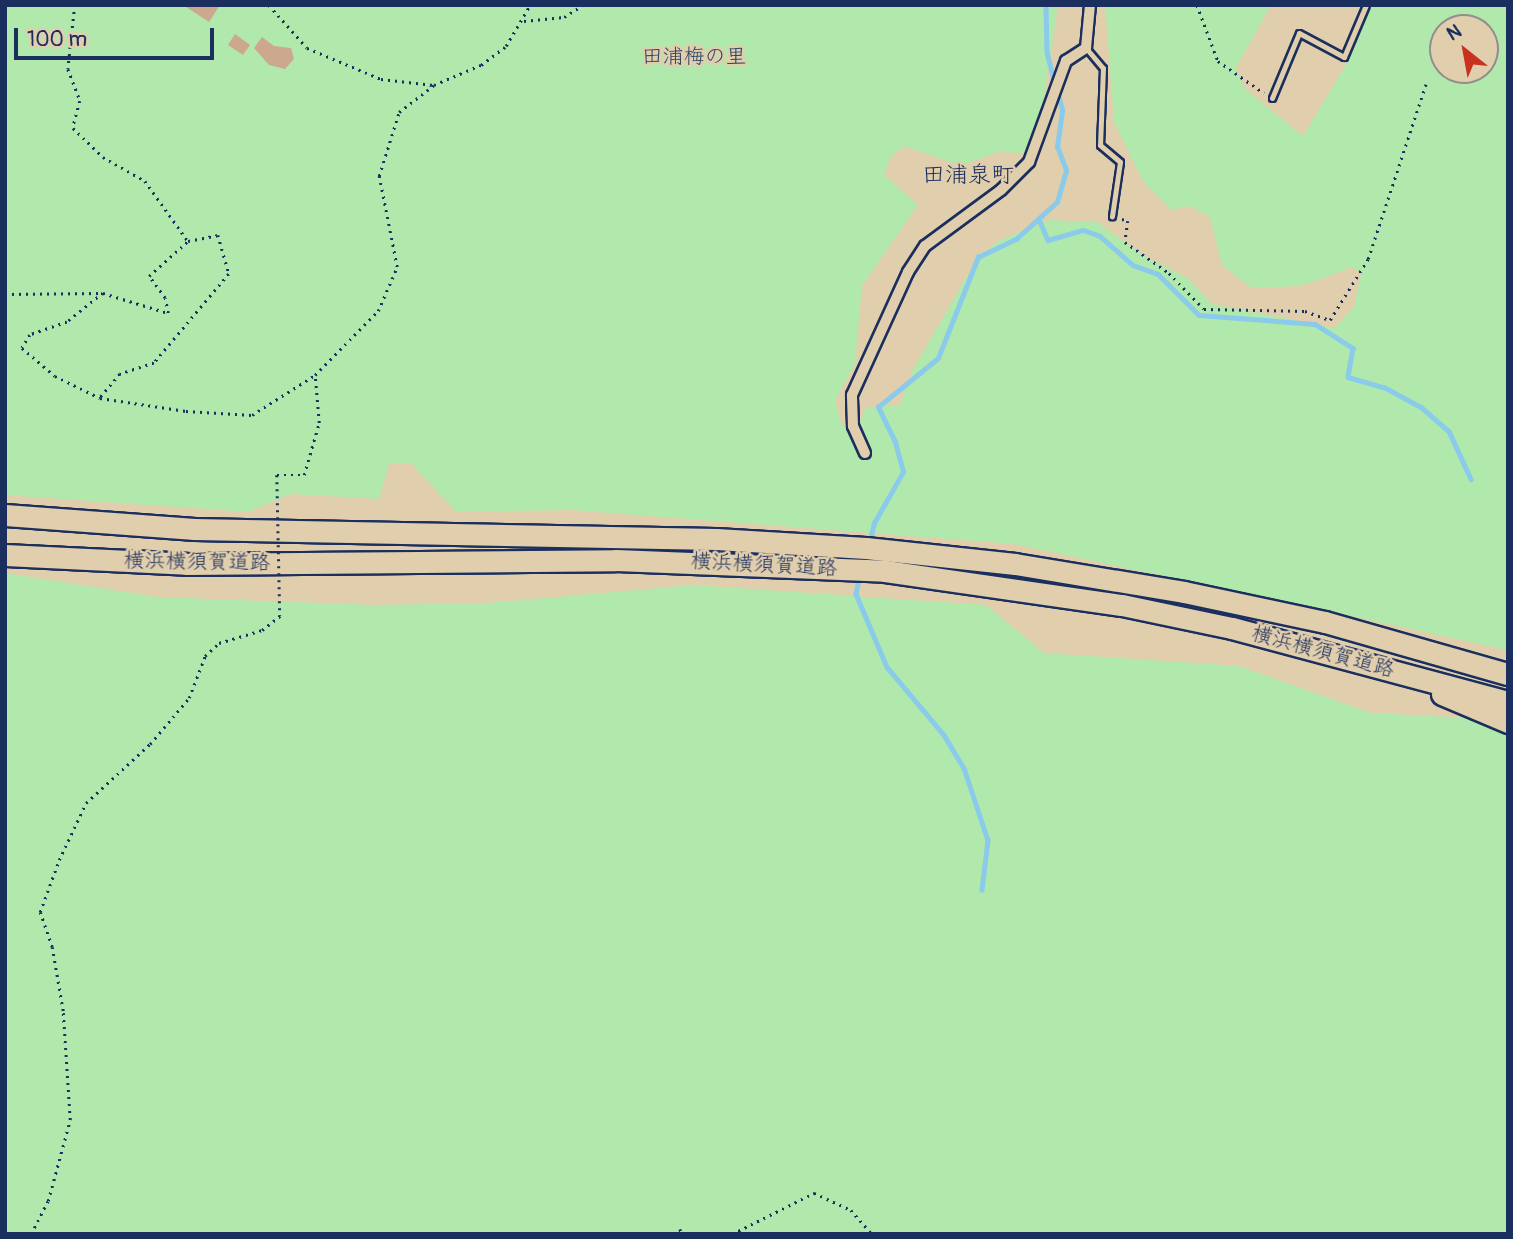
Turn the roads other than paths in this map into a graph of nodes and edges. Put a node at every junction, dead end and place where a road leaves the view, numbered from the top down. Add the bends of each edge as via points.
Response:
1 (1090, 5) edge
2 (1366, 5) edge
3 (1086, 48) junction
4 (1272, 99) road end
5 (1112, 216) road end
6 (865, 453) dead end
7 (5, 515) edge
8 (5, 555) edge
9 (1325, 622) junction
10 (1367, 663) junction
11 (1508, 664) edge
12 (1508, 674) edge
13 (1508, 702) edge
14 (1508, 722) edge

1 - 3 street
2 - 4 lane via 1344,57 1298,33
3 - 5 lane via 1103,68 1100,145 1120,162
3 - 6 street via 1066,61 1029,162 1001,190 925,246 908,272 852,395 853,426
7 - 9 highway, 横浜横須賀道路 via 194,529 716,540 866,548 1132,583
8 - 10 highway, 横浜横須賀道路 via 186,564 616,559 885,571 1122,605
9 - 11 highway
9 - 12 highway, 横浜横須賀道路
10 - 13 highway, 横浜横須賀道路
10 - 14 highway

